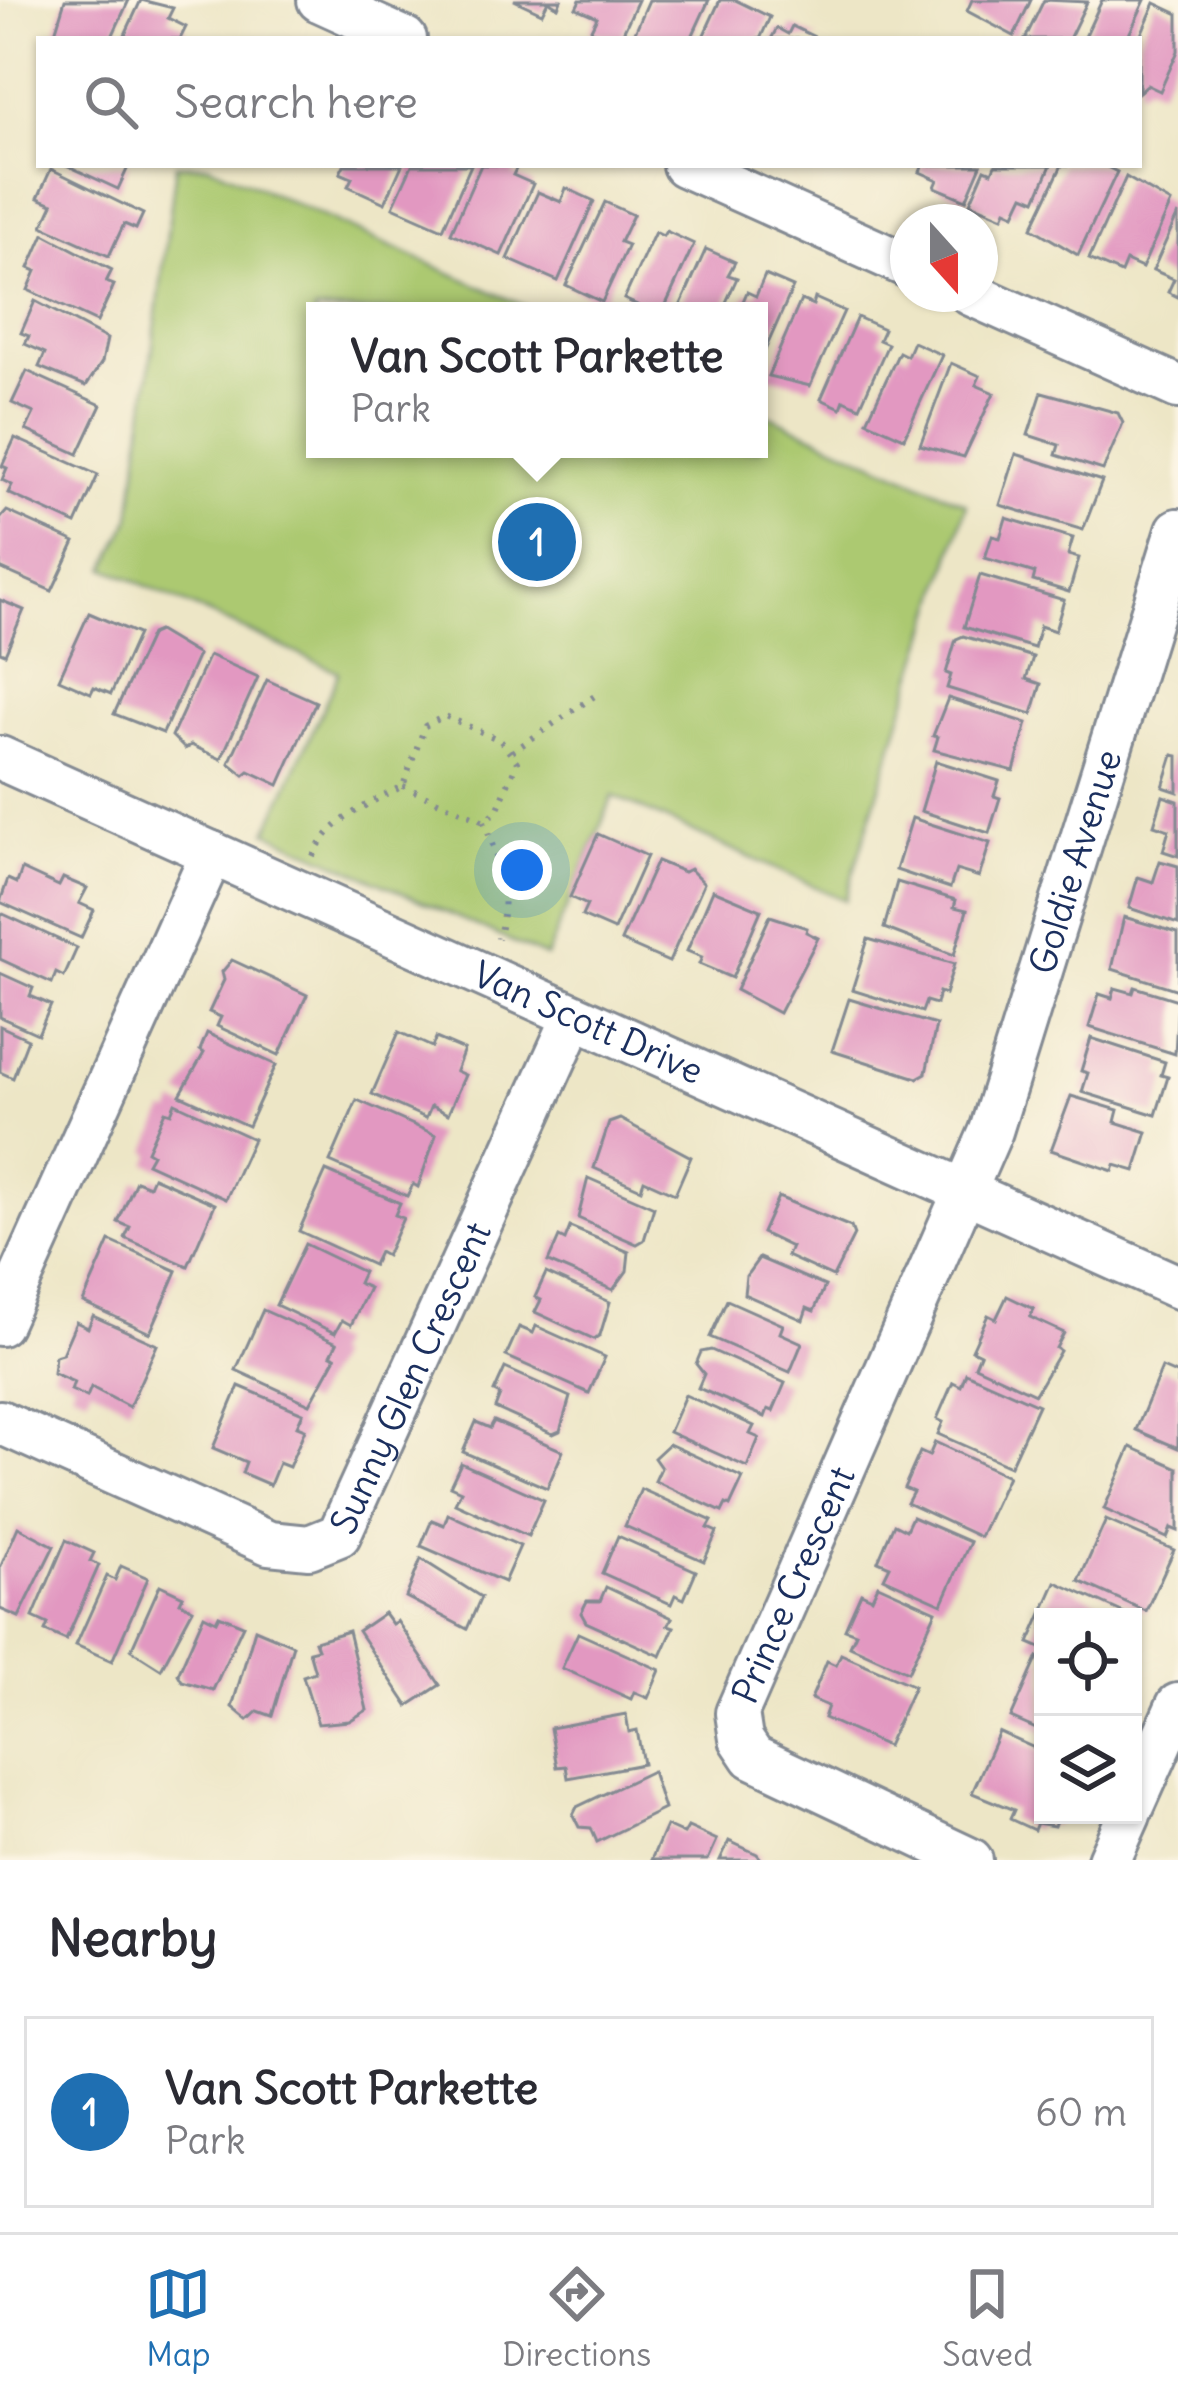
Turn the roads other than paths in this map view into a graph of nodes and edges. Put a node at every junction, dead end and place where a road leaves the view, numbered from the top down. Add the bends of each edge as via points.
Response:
1 (319, 0) edge
2 (398, 36) edge
3 (691, 168) edge
4 (890, 258) edge
5 (998, 306) edge
6 (1178, 387) edge
7 (1178, 530) edge
8 (0, 758) edge
9 (212, 854) junction
10 (574, 1017) junction
11 (967, 1193) junction
12 (1178, 1287) edge
13 (0, 1324) edge
14 (0, 1422) edge
15 (1178, 1705) edge
16 (1142, 1786) edge
17 (1125, 1824) edge
18 (971, 1860) edge
19 (1109, 1860) edge

1 - 2 street
3 - 4 street
5 - 6 street
7 - 11 street, Goldie Avenue
8 - 9 street, Van Scott Drive
9 - 10 street, Van Scott Drive
9 - 13 street
10 - 11 street, Van Scott Drive
10 - 14 street, Sunny Glen Crescent via 339,1534 308,1547 269,1543
11 - 12 street, Van Scott Drive
11 - 18 street, Prince Crescent via 737,1712 753,1757
15 - 16 street
17 - 19 street

